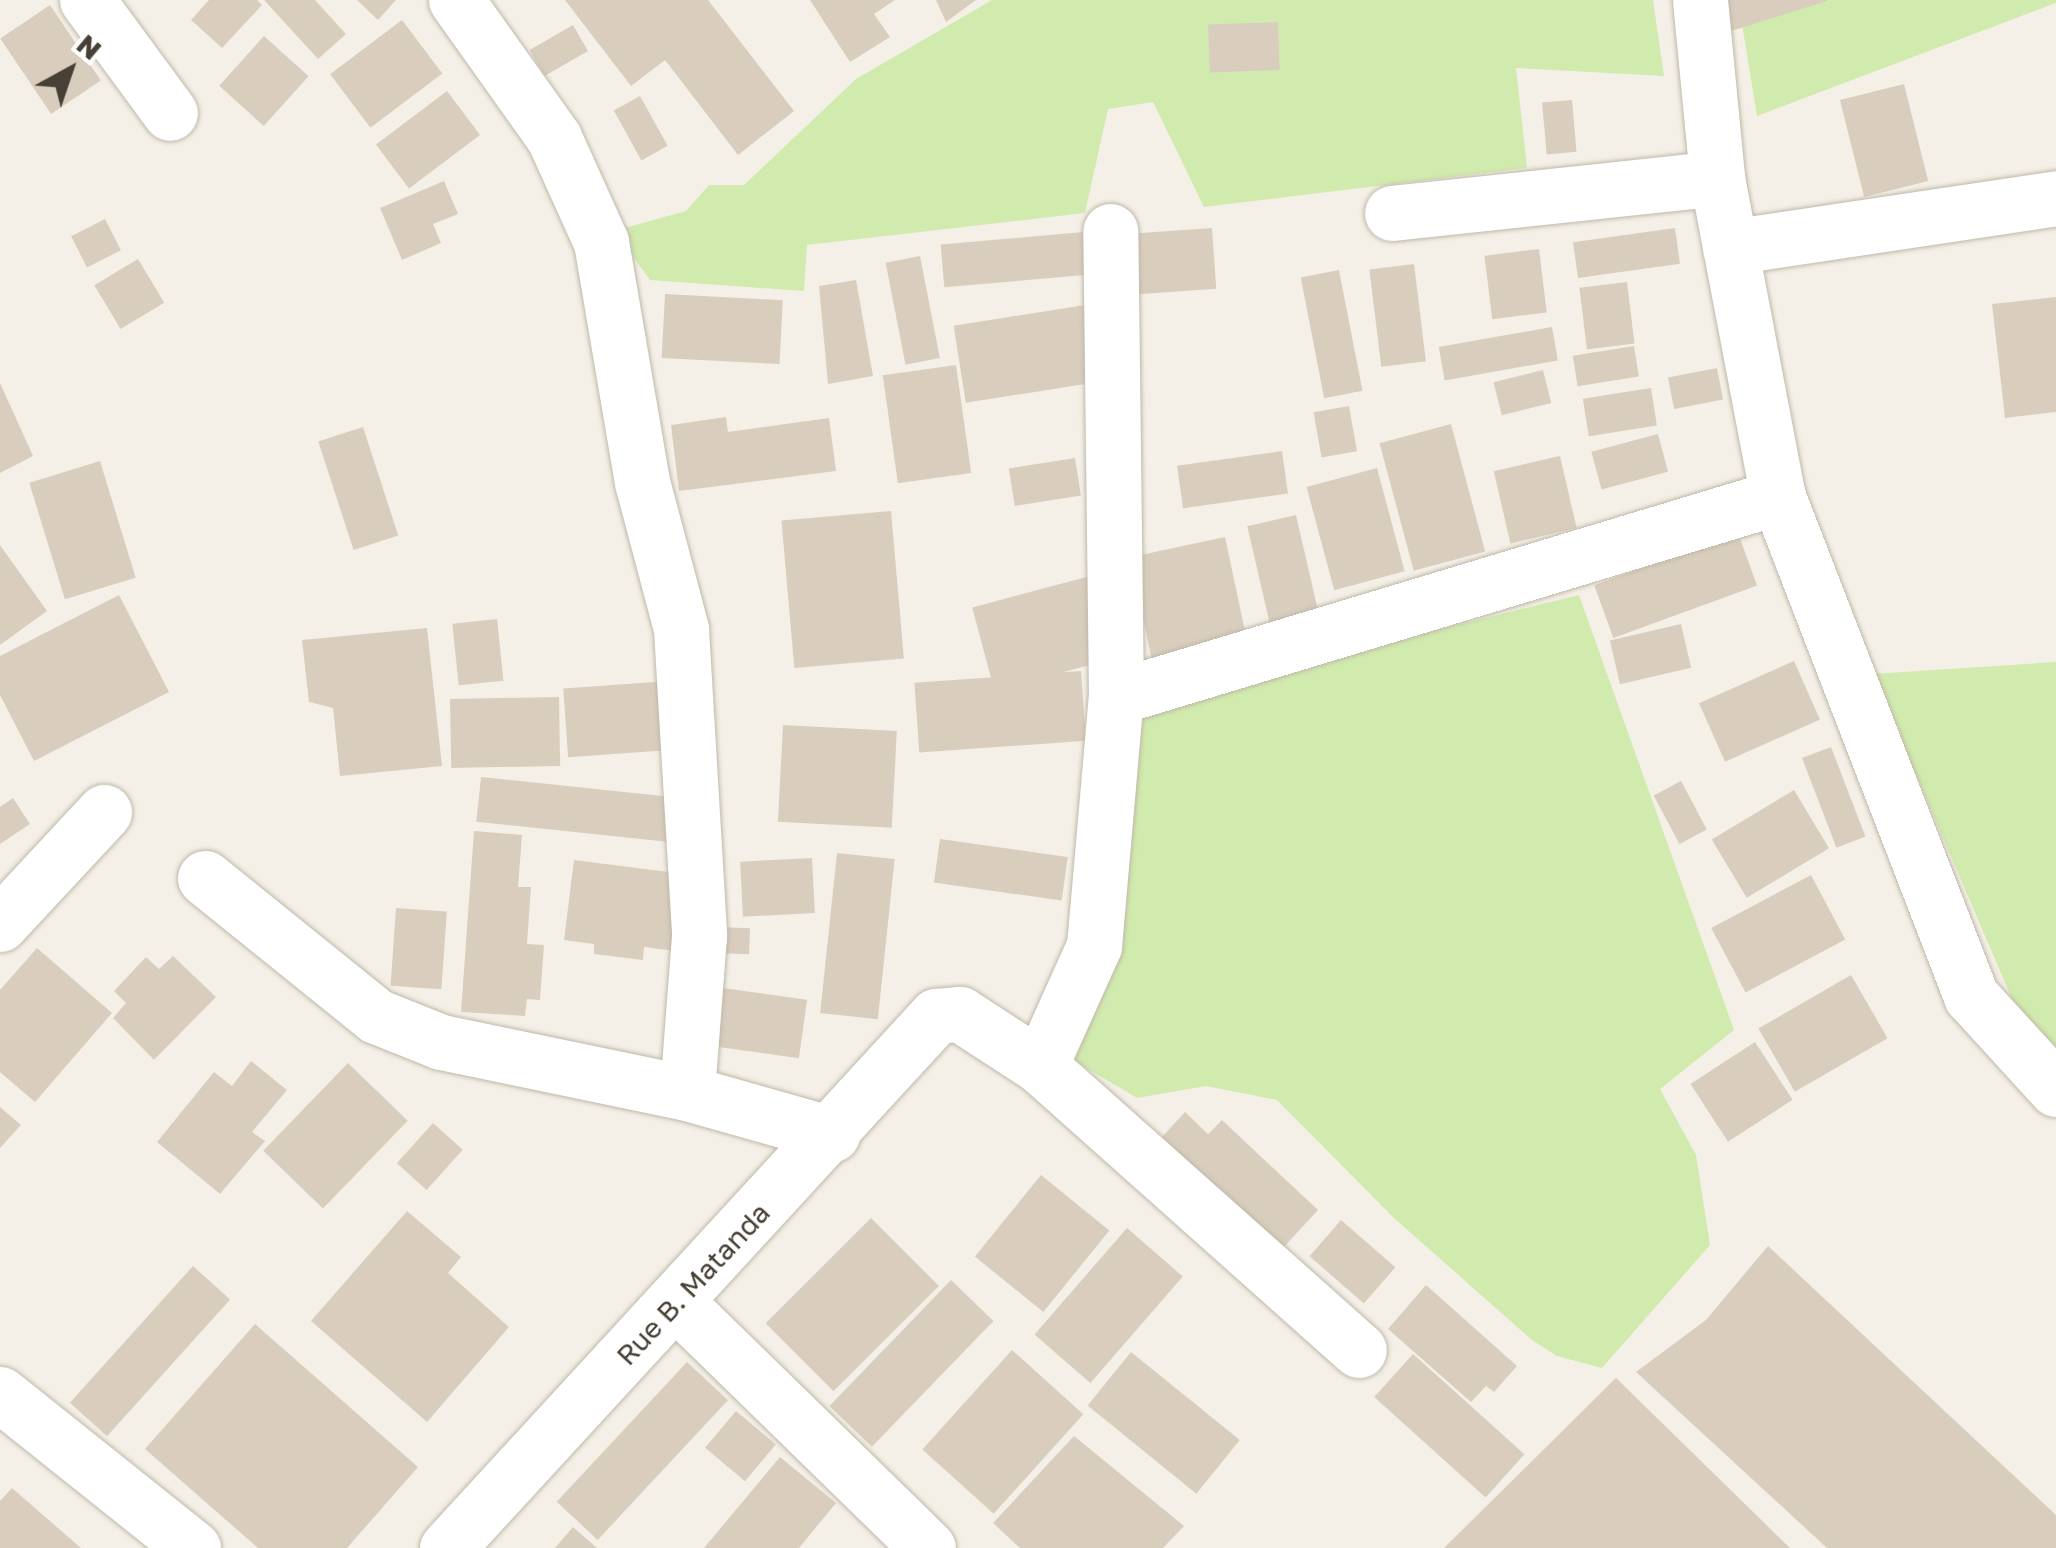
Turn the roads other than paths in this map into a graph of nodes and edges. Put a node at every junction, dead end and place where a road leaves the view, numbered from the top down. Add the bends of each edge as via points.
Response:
1 (88, 0) edge
2 (456, 0) edge
3 (1700, 0) edge
4 (170, 113) dead end
5 (1717, 178) junction
6 (2056, 198) edge
7 (1392, 213) dead end
8 (1110, 231) dead end
9 (1730, 247) junction
10 (1778, 497) junction
11 (1116, 697) junction
12 (104, 812) dead end
13 (205, 878) dead end
14 (0, 924) edge
15 (1040, 1066) junction
16 (2056, 1090) edge
17 (686, 1093) junction
18 (832, 1134) junction
19 (676, 1302) junction
20 (1359, 1350) dead end
21 (0, 1394) edge
22 (193, 1548) edge
23 (447, 1548) edge
24 (928, 1548) edge

1 - 4 street
2 - 17 street via 554,138 601,242 642,482 681,629 700,936
3 - 5 street
5 - 7 street
5 - 9 street
6 - 9 street
8 - 11 street
9 - 10 street
10 - 11 street
10 - 16 street via 1971,996
11 - 15 street via 1094,946
12 - 14 street
13 - 17 street via 376,1016 441,1042
15 - 18 street, Rue B. Matanda via 960,1014 936,1016
15 - 20 street
17 - 18 street
18 - 19 street, Rue B. Matanda
19 - 23 street, Rue B. Matanda
19 - 24 street
21 - 22 street

